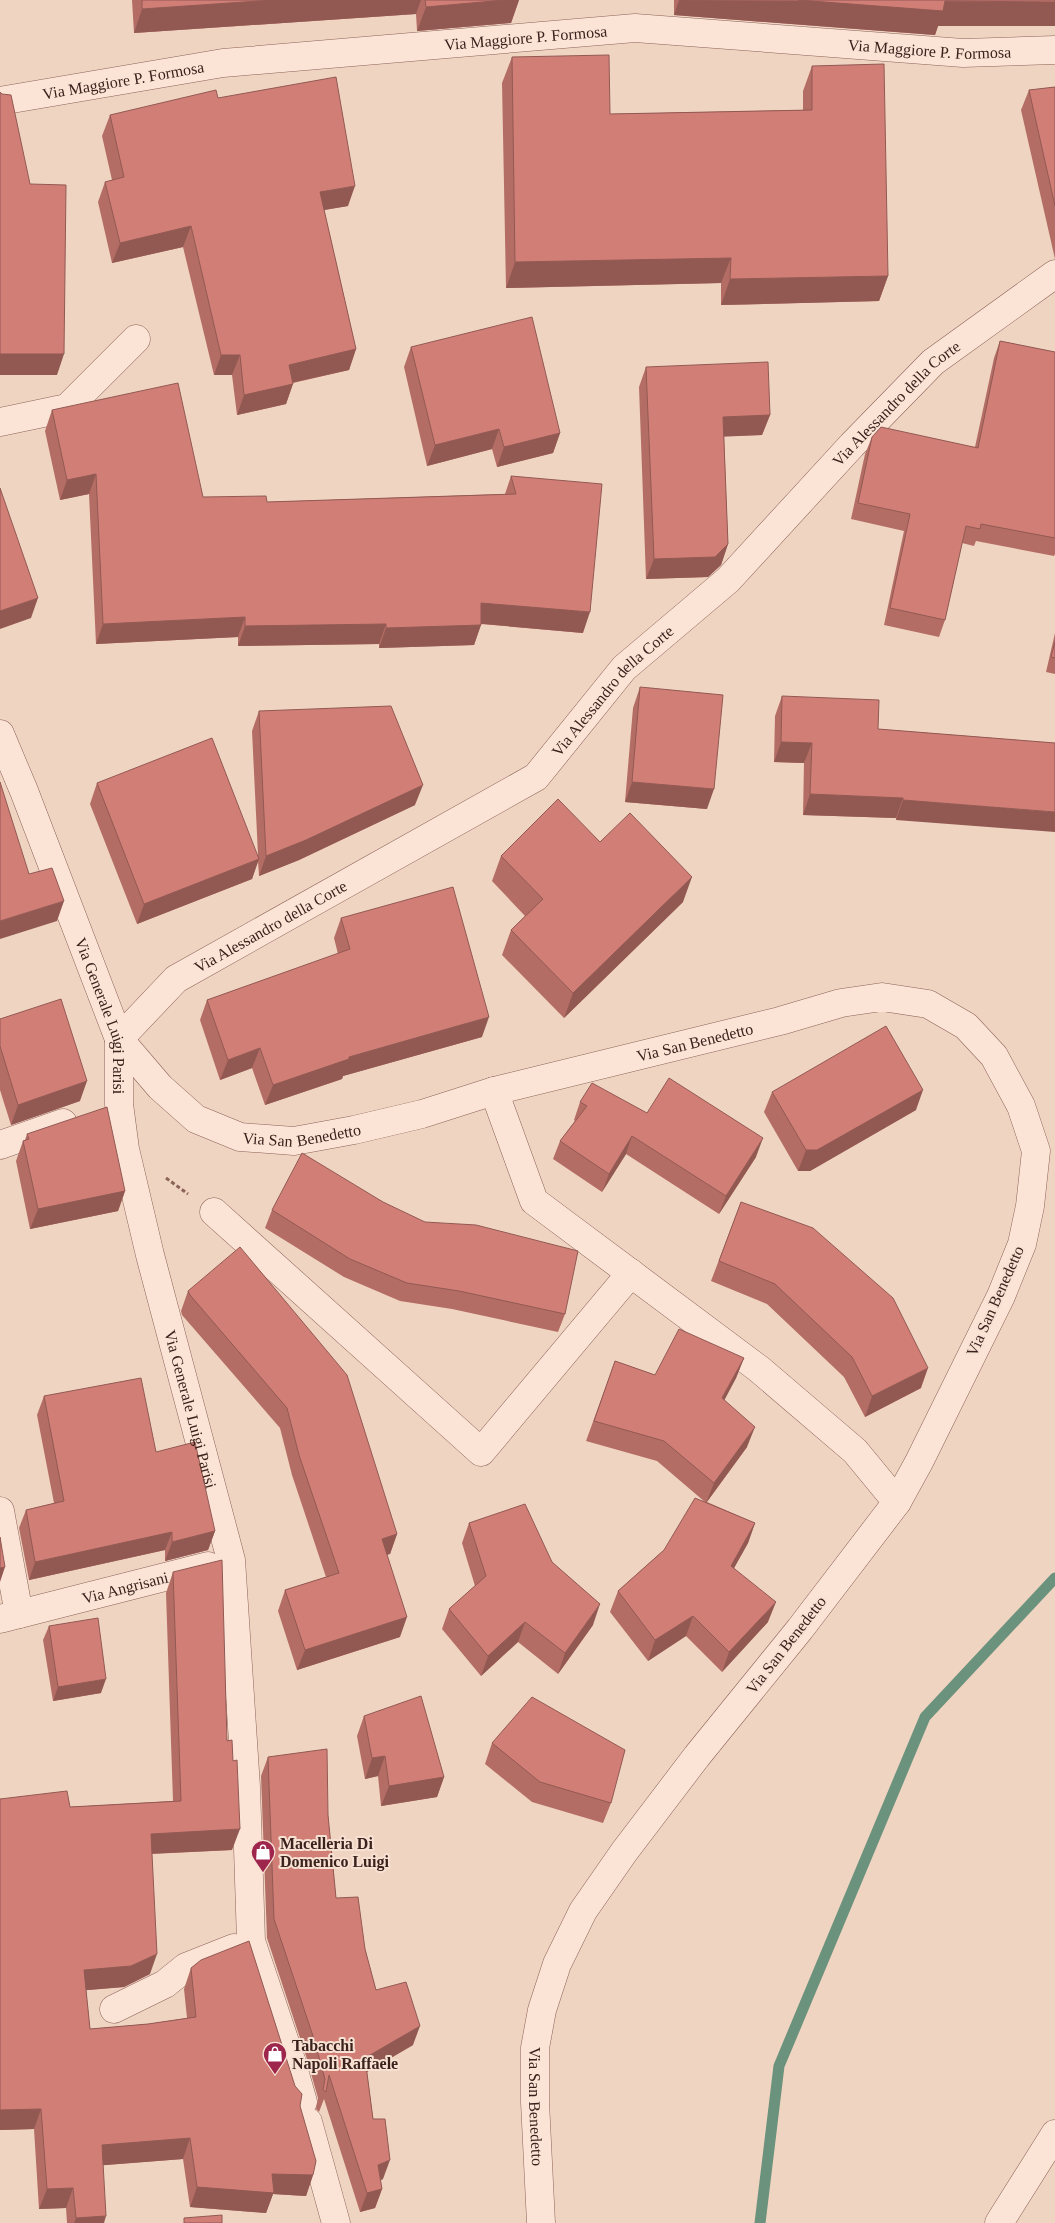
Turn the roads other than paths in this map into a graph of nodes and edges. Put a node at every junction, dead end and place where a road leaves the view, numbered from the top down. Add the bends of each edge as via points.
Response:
1 (1055, 50) edge
2 (0, 101) edge
3 (1055, 274) edge
4 (136, 339) dead end
5 (0, 422) edge
6 (0, 734) edge
7 (119, 1039) junction
8 (494, 1091) junction
9 (119, 1104) junction
10 (0, 1145) edge
11 (214, 1212) road end
12 (631, 1273) junction
13 (897, 1502) junction
14 (0, 1511) edge
15 (231, 1560) junction
16 (10, 1617) edge
17 (251, 1941) junction
18 (114, 2010) dead end
19 (1055, 2134) edge
20 (1010, 2219) edge
21 (336, 2223) edge
22 (541, 2223) edge

1 - 2 street, Via Maggiore P. Formosa via 963,53 635,28 223,63
3 - 7 street, Via Alessandro della Corte via 933,362 728,580 624,668 536,777 176,979
4 - 5 street via 66,408
6 - 7 street, Via Generale Luigi Parisi
7 - 8 street, Via San Benedetto via 160,1087 196,1118 240,1137 294,1141 422,1114
7 - 9 street, Via Generale Luigi Parisi
8 - 12 street via 534,1200
8 - 13 street, Via San Benedetto via 841,1003 882,997 928,1004 966,1026 994,1056 1021,1106 1036,1152 1030,1206 1022,1244 1001,1296
9 - 10 street
9 - 15 street, Via Generale Luigi Parisi via 125,1149 150,1256
11 - 12 street via 481,1452
12 - 13 street via 759,1369 848,1445
13 - 22 street, Via San Benedetto via 697,1756 583,1911 557,1964 542,2010 535,2048
14 - 16 street, Via Angrisani
15 - 16 street, Via Angrisani
15 - 17 street, Via Generale Luigi Parisi via 246,1787
17 - 18 street via 186,1967 165,1984
17 - 21 street, Via Generale Luigi Parisi via 291,2060
19 - 20 street

